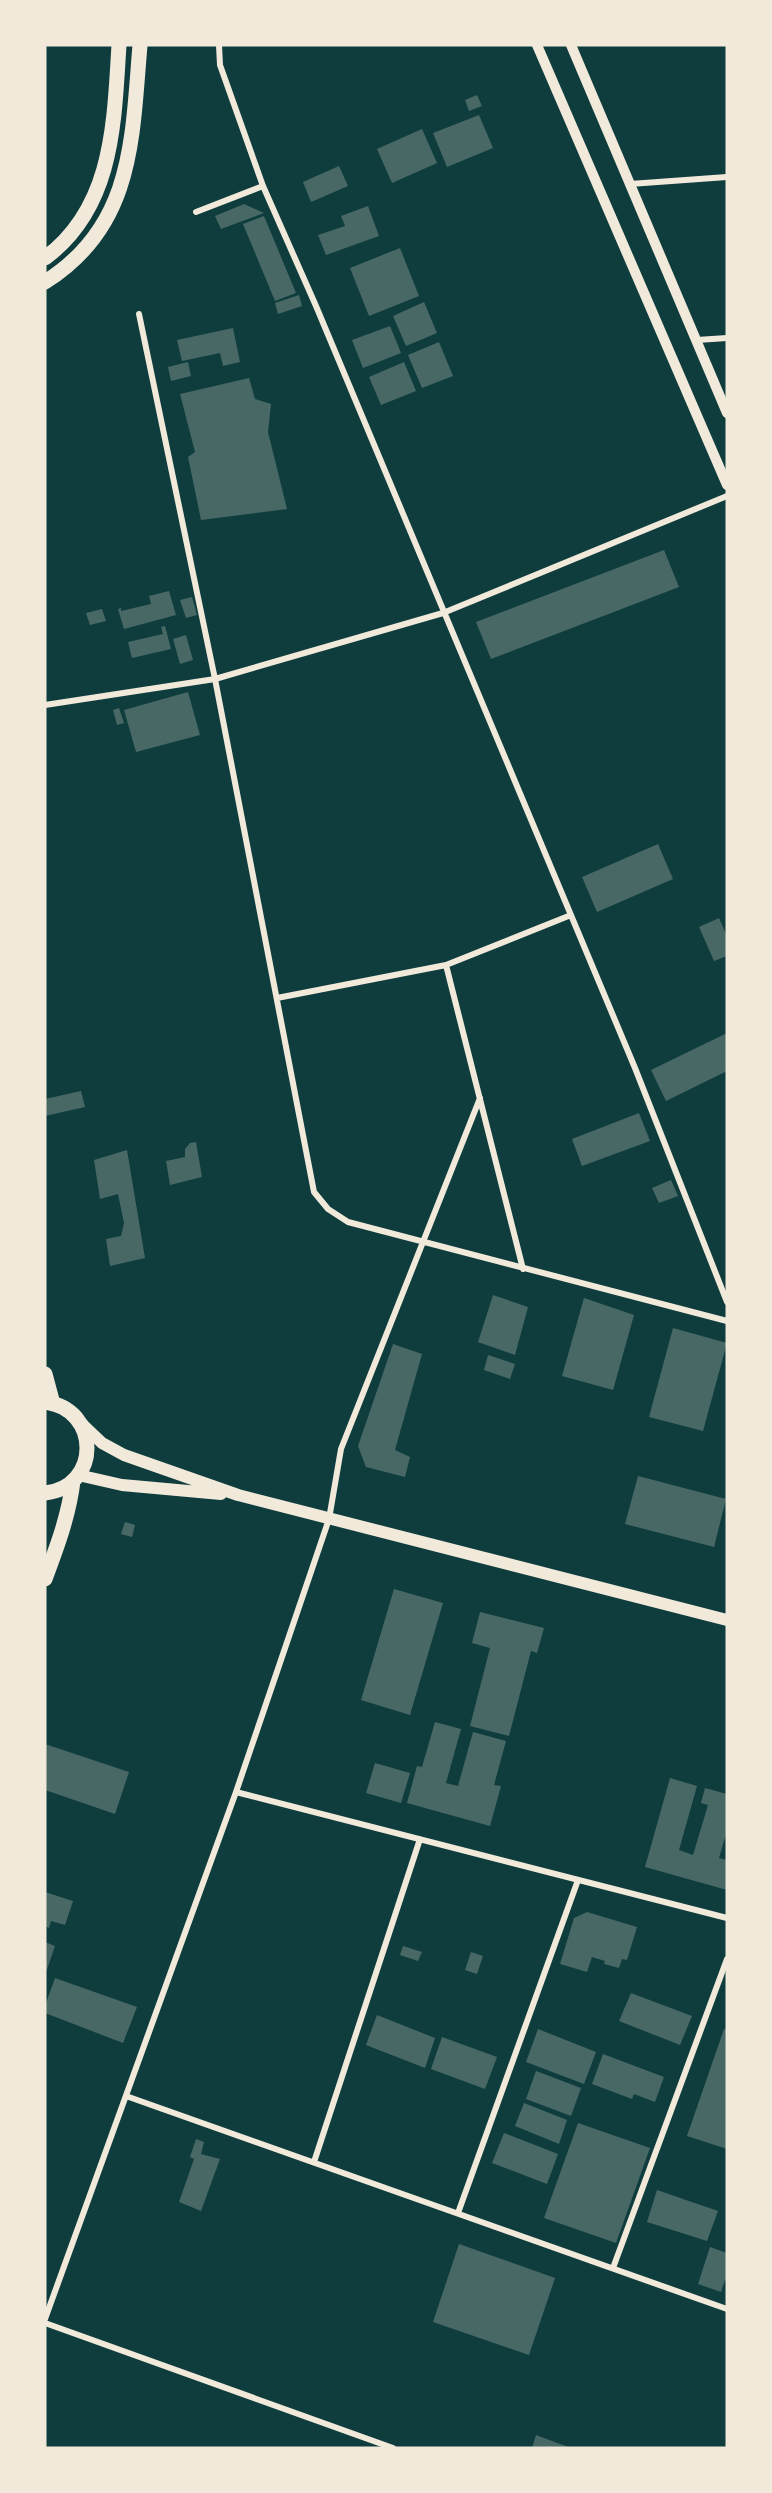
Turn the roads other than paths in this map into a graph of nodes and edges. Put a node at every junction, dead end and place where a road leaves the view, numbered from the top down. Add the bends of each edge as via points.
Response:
1 (119, 45) edge
2 (140, 45) edge
3 (219, 45) edge
4 (537, 45) edge
5 (571, 45) edge
6 (727, 177) edge
7 (629, 184) junction
8 (263, 186) junction
9 (196, 212) dead end
10 (45, 258) edge
11 (45, 282) edge
12 (139, 314) dead end
13 (727, 338) edge
14 (697, 340) junction
15 (727, 413) edge
16 (727, 485) edge
17 (727, 496) edge
18 (443, 613) junction
19 (215, 679) junction
20 (45, 705) edge
21 (571, 915) junction
22 (446, 965) junction
23 (277, 998) junction
24 (480, 1098) junction
25 (423, 1241) junction
26 (523, 1269) junction
27 (727, 1302) edge
28 (727, 1321) edge
29 (45, 1374) edge
30 (49, 1403) edge
31 (79, 1422) junction
32 (76, 1478) junction
33 (45, 1493) edge
34 (238, 1495) junction
35 (329, 1519) junction
36 (45, 1579) edge
37 (727, 1620) edge
38 (236, 1792) junction
39 (420, 1839) junction
40 (578, 1880) junction
41 (727, 1918) edge
42 (727, 1959) edge
43 (126, 2096) junction
44 (314, 2162) junction
45 (458, 2213) junction
46 (613, 2268) junction
47 (727, 2309) edge
48 (45, 2319) edge
49 (45, 2323) edge
50 (393, 2448) edge

1 - 10 main road via 114,128 103,173 94,197 76,225
2 - 11 main road via 133,130 124,175 109,215 90,244 64,270
3 - 8 street via 220,65
4 - 16 street
5 - 7 street
6 - 7 street
7 - 14 street
8 - 9 street
8 - 18 street
12 - 19 street
13 - 14 street
14 - 15 street
17 - 18 street
18 - 19 street
18 - 21 street
19 - 20 street
19 - 23 street
21 - 22 street
21 - 27 street
22 - 23 street
22 - 24 street
23 - 25 street via 314,1191 328,1209 348,1222
24 - 25 street
24 - 26 street
25 - 26 street
25 - 35 street via 341,1449
26 - 28 street
29 - 30 main road
30 - 31 main road via 64,1407
31 - 32 main road via 86,1435 87,1449 85,1463
31 - 34 main road via 102,1443 124,1455
32 - 33 main road via 57,1491
32 - 34 main road
32 - 36 main road via 62,1535
34 - 35 main road
35 - 37 main road
35 - 38 street
38 - 39 street
38 - 43 street
39 - 40 street
39 - 44 street
40 - 41 street
40 - 45 street
42 - 46 street
43 - 44 street
43 - 48 street
44 - 45 street
45 - 46 street
46 - 47 street
49 - 50 street

